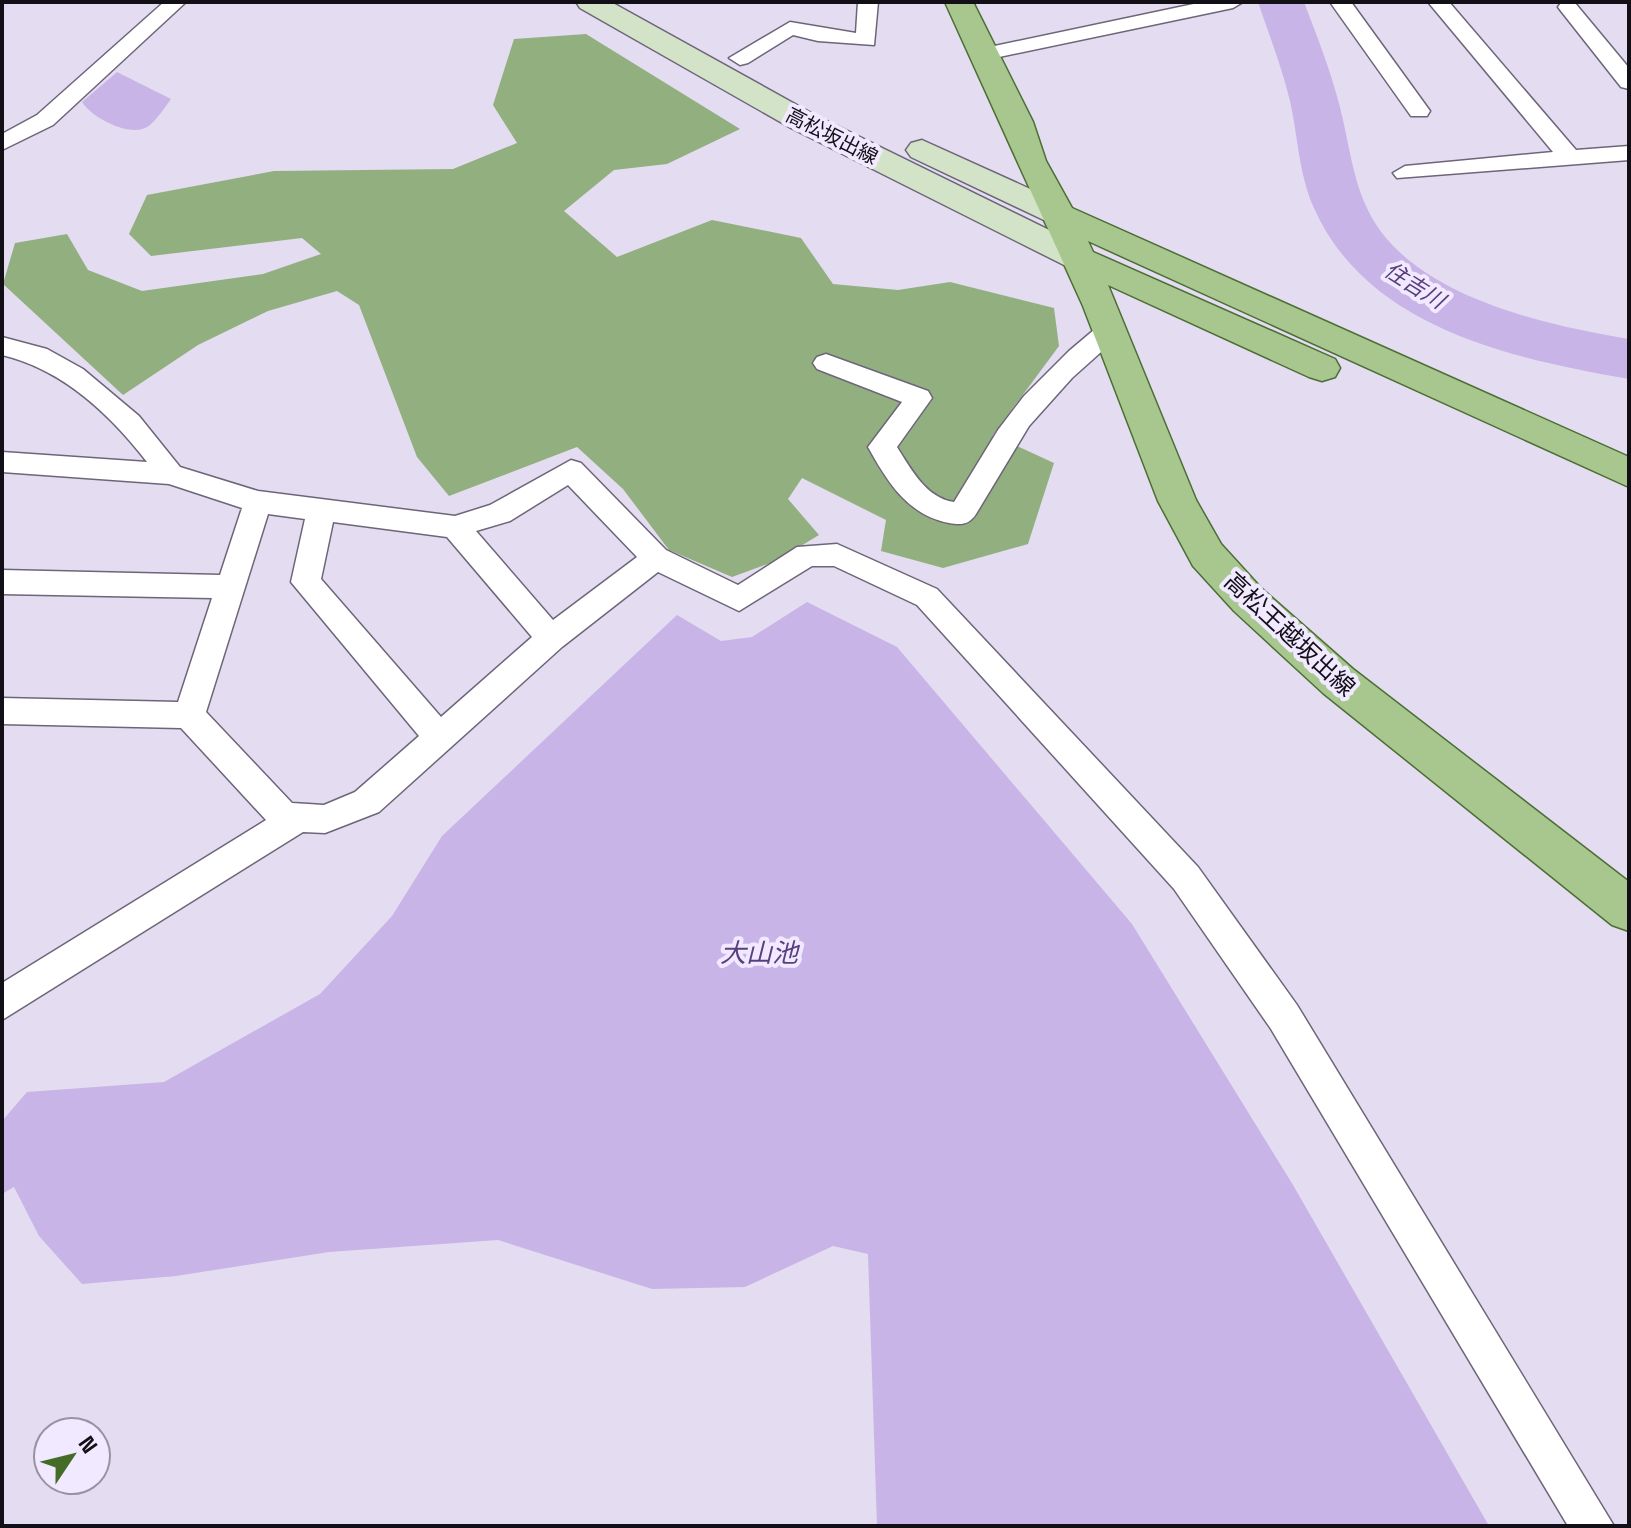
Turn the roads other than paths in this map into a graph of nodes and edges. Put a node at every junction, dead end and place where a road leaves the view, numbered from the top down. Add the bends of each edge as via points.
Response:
1 (176, 2) edge
2 (590, 2) edge
3 (640, 2) edge
4 (868, 2) edge
5 (959, 2) edge
6 (1233, 2) edge
7 (1340, 2) edge
8 (1438, 2) edge
9 (1568, 7) dead end
10 (985, 54) junction
11 (740, 58) junction
12 (1629, 82) edge
13 (1419, 111) dead end
14 (2, 143) edge
15 (1629, 153) edge
16 (1570, 158) junction
17 (1405, 173) dead end
18 (1060, 215) junction
19 (1080, 259) junction
20 (1110, 330) junction
21 (2, 346) edge
22 (826, 363) dead end
23 (2, 462) edge
24 (1629, 473) edge
25 (170, 474) junction
26 (258, 502) junction
27 (1629, 505) edge
28 (321, 510) junction
29 (455, 527) junction
30 (656, 558) junction
31 (2, 582) edge
32 (231, 587) junction
33 (551, 638) junction
34 (2, 711) edge
35 (189, 715) junction
36 (439, 737) junction
37 (298, 818) junction
38 (1629, 910) edge
39 (2, 1003) edge
40 (1592, 1526) edge

1 - 14 street via 45,120
2 - 19 main road, 高松坂出線 via 802,121
3 - 11 main road, 高松坂出線
4 - 11 street via 866,40 790,28
5 - 10 main road, 高松王越坂出線
6 - 10 street
7 - 13 street
8 - 16 street
9 - 12 street
10 - 18 main road, 高松王越坂出線 via 1030,161
11 - 18 main road, 高松坂出線
15 - 16 street
16 - 17 street
18 - 19 main road, 高松王越坂出線
18 - 24 main road
19 - 20 main road, 高松王越坂出線
19 - 27 main road
20 - 22 street via 1067,364 997,453 961,514 941,513 917,498 882,447 919,398
20 - 38 main road, 高松王越坂出線 via 1177,501 1207,555 1248,600 1338,681
21 - 25 street via 37,355 76,376 158,453
23 - 25 street
25 - 26 street
26 - 28 street
26 - 32 street
28 - 29 street
28 - 36 street via 306,582
29 - 30 street via 500,513 571,470
29 - 33 street
30 - 33 street
30 - 40 street via 739,599 807,555 837,555 927,597 1186,878 1284,1017
31 - 32 street
32 - 35 street
33 - 36 street
34 - 35 street
35 - 37 street via 284,817
36 - 37 street via 367,802 325,819
37 - 39 street

